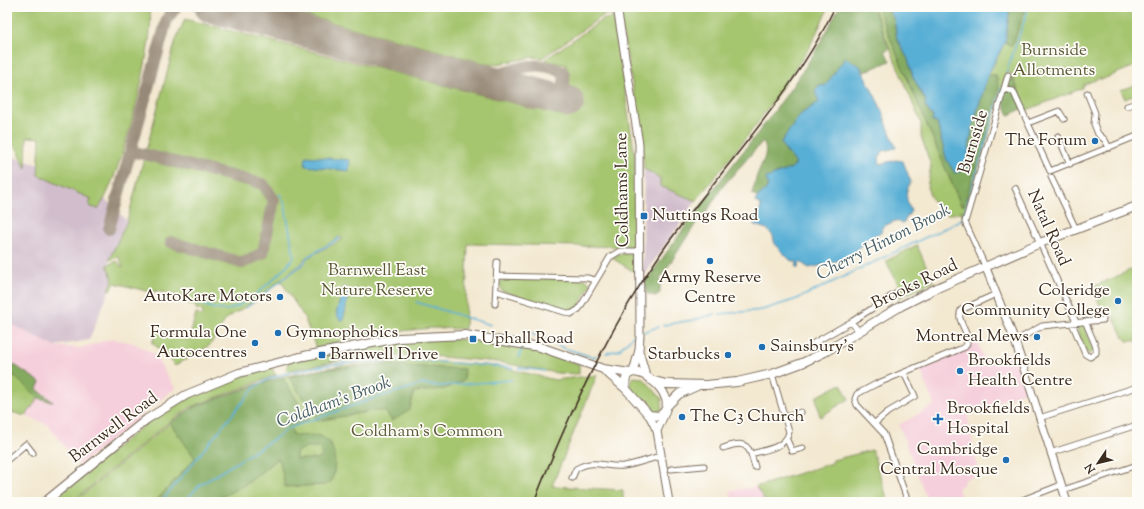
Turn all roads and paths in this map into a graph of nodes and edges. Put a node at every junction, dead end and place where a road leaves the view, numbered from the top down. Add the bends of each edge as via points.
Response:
1 (617, 7) edge
2 (1008, 75) dead end
3 (1004, 88) junction
4 (1087, 93) dead end
5 (1137, 103) edge
6 (1127, 106) dead end
7 (1064, 119) dead end
8 (1028, 123) junction
9 (1058, 136) dead end
10 (1137, 136) edge
11 (1109, 148) junction
12 (1070, 164) junction
13 (1051, 177) dead end
14 (1015, 188) dead end
15 (1137, 206) edge
16 (1076, 229) junction
17 (1040, 243) junction
18 (639, 251) junction
19 (497, 262) dead end
20 (986, 268) junction
21 (496, 276) junction
22 (596, 280) junction
23 (496, 291) junction
24 (895, 294) dead end
25 (996, 294) junction
26 (495, 304) dead end
27 (1103, 320) dead end
28 (1085, 321) junction
29 (851, 322) junction
30 (1074, 322) junction
31 (858, 331) junction
32 (1015, 341) junction
33 (812, 344) dead end
34 (639, 350) junction
35 (603, 369) junction
36 (631, 373) junction
37 (904, 373) junction
38 (772, 374) junction
39 (649, 378) junction
40 (700, 385) junction
41 (1137, 387) edge
42 (626, 389) junction
43 (668, 405) junction
44 (801, 412) dead end
45 (665, 413) junction
46 (649, 415) junction
47 (785, 417) junction
48 (1039, 418) junction
49 (875, 423) junction
50 (1137, 425) edge
51 (657, 431) junction
52 (787, 440) junction
53 (723, 448) dead end
54 (803, 448) dead end
55 (33, 453) dead end
56 (1050, 453) junction
57 (751, 454) junction
58 (661, 456) junction
59 (7, 460) edge
60 (1137, 465) edge
61 (662, 466) junction
62 (704, 466) dead end
63 (755, 467) dead end
64 (671, 469) junction
65 (664, 476) junction
66 (572, 478) dead end
67 (1062, 487) junction
68 (45, 502) edge
69 (669, 502) edge
70 (908, 502) edge
71 (1017, 502) edge
72 (1067, 502) edge

1 - 18 street, Coldhams Lane via 639,144
2 - 3 street, Burnside
3 - 8 street via 1013,91
3 - 20 street, Burnside via 965,222
4 - 11 street via 1095,113 1093,122 1098,134
5 - 6 street
7 - 8 street via 1059,111
8 - 12 street via 1048,170 1052,172
9 - 12 street
10 - 11 street
11 - 12 street
13 - 16 street
14 - 17 street, Natal Road
15 - 16 main road, Brooks Road
16 - 17 main road, Brooks Road
17 - 20 main road, Brooks Road
17 - 30 street, Natal Road
18 - 22 street via 612,255
18 - 34 street, Coldhams Lane
19 - 21 street
20 - 25 street
20 - 31 main road, Brooks Road via 919,296
21 - 22 street
21 - 23 street
22 - 23 street via 580,309 571,314
23 - 26 street
24 - 29 street, Brooks Road
25 - 32 street
25 - 37 street via 961,310 960,320 968,338 965,347
27 - 28 street
28 - 30 street
28 - 30 street, Natal Road via 1096,347 1096,354 1090,357 1085,354
29 - 31 street, Brooks Road
29 - 33 street, Brooks Road
30 - 32 street via 1042,326
31 - 38 main road, Brooks Road via 812,358
32 - 48 street
34 - 36 street, Coldhams Lane
34 - 39 street, Coldhams Lane
35 - 36 main road, Barnwell Road
35 - 42 main road, Barnwell Road
35 - 68 main road, Barnwell Road via 540,347 465,335 392,339 280,362 225,378 186,395 157,412
36 - 39 main road, Brooks Road via 642,372
36 - 42 main road via 626,379
37 - 49 street via 915,396
37 - 49 street via 857,394 857,405
38 - 40 main road, Brooks Road via 737,382
38 - 47 street
39 - 40 main road, Brooks Road via 666,384
39 - 43 main road via 666,396
40 - 43 main road, Brooks Road via 680,394
41 - 48 street
42 - 46 main road, Barnwell Road
43 - 45 main road
44 - 47 street
45 - 46 main road via 660,416
45 - 51 street
46 - 51 street
47 - 52 street via 789,432
48 - 56 street
49 - 70 street via 885,437
50 - 56 street
51 - 58 street
52 - 54 street via 792,451
52 - 57 street via 780,445
53 - 57 street via 740,444 748,448
55 - 59 street via 26,444
56 - 67 street
57 - 63 street
58 - 61 street
58 - 66 street via 625,466 593,462 576,469
60 - 67 street
61 - 64 street via 668,465
61 - 65 street
62 - 64 street
64 - 65 street via 669,474
65 - 69 street
67 - 71 street
67 - 72 street

